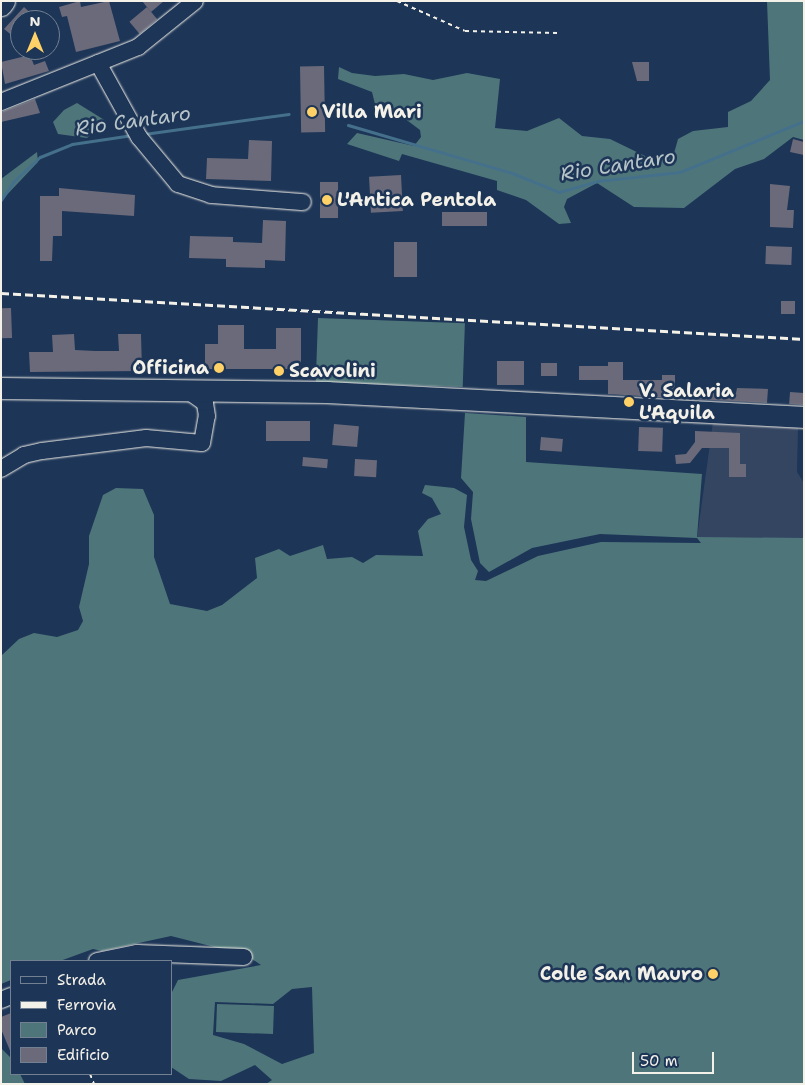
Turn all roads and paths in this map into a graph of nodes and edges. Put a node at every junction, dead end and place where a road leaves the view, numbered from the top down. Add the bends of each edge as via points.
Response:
1 (4, 1) edge
2 (195, 1) edge
3 (397, 1) edge
4 (1, 4) edge
5 (558, 33) dead end
6 (98, 63) junction
7 (1, 102) edge
8 (303, 202) dead end
9 (1, 388) edge
10 (185, 389) junction
11 (804, 417) edge
12 (1, 469) edge
13 (244, 957) dead end
14 (99, 960) edge

1 - 4 main road
2 - 6 street via 138,47
3 - 5 path via 465,30
6 - 7 street
6 - 8 street via 140,137 170,178 193,191
9 - 10 main road
10 - 11 main road via 327,392
10 - 12 street via 205,403 207,416 202,443 146,438 42,451 24,455
13 - 14 street via 137,953

